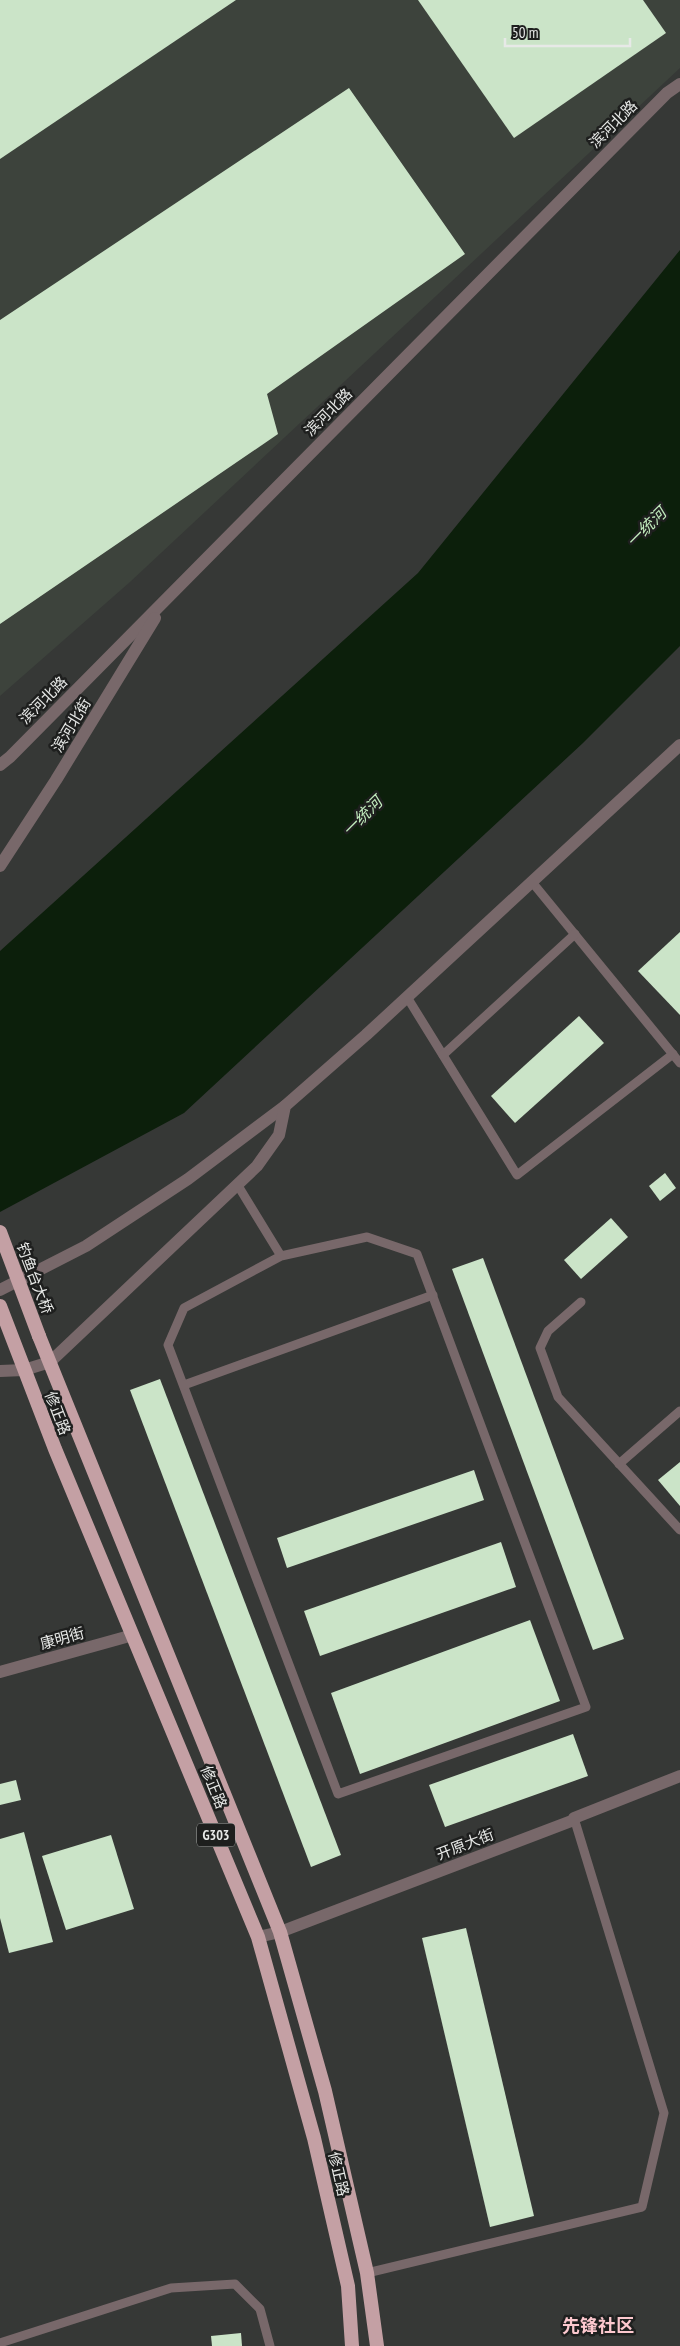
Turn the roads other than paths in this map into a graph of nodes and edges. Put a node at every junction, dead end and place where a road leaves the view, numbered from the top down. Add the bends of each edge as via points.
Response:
1 (680, 84) edge
2 (166, 599) junction
3 (680, 745) edge
4 (0, 764) edge
5 (0, 866) edge
6 (532, 882) junction
7 (574, 934) junction
8 (407, 997) junction
9 (673, 1054) junction
10 (443, 1055) junction
11 (680, 1062) edge
12 (285, 1106) junction
13 (238, 1184) junction
14 (0, 1232) edge
15 (281, 1256) junction
16 (0, 1290) edge
17 (432, 1295) junction
18 (581, 1302) dead end
19 (0, 1306) edge
20 (50, 1362) junction
21 (24, 1370) junction
22 (0, 1371) edge
23 (184, 1385) junction
24 (680, 1411) edge
25 (619, 1464) junction
26 (680, 1530) edge
27 (134, 1635) junction
28 (0, 1672) edge
29 (680, 1776) edge
30 (574, 1819) junction
31 (280, 1932) junction
32 (258, 1937) junction
33 (367, 2273) junction
34 (0, 2343) edge
35 (270, 2346) edge
36 (352, 2346) edge
37 (377, 2346) edge

1 - 2 street, 滨河北路 via 667,93
2 - 4 street, 滨河北路
2 - 5 street, 滨河北街
3 - 6 street
6 - 7 lane
6 - 8 street
7 - 9 lane
7 - 10 lane
8 - 10 lane
8 - 12 street
9 - 10 lane via 517,1175
9 - 11 lane
12 - 13 street via 279,1134 257,1166
12 - 16 street via 188,1179 86,1246
13 - 15 lane
13 - 20 street
14 - 20 highway, 钓鱼台大桥 / G303, bridge
15 - 17 lane via 367,1237 417,1254
15 - 23 lane via 184,1308 168,1344
17 - 23 lane
17 - 23 lane via 586,1707 338,1794
18 - 25 lane via 548,1331 540,1348 558,1397
19 - 21 highway, 修正路 / G303
20 - 21 street
20 - 31 highway, 修正路 / G303
21 - 22 street
21 - 27 highway, 修正路 / G303
24 - 25 lane
25 - 26 lane
27 - 28 street, 康明街
27 - 32 highway, 修正路 / G303
29 - 30 street, 开原大街
30 - 31 street, 开原大街
30 - 33 lane via 664,2114 642,2207
31 - 32 street, 开原大街
31 - 33 highway, 修正路 / G303 via 325,2091
32 - 36 highway, 修正路 / G303 via 314,2138 348,2286
33 - 37 highway, 修正路 / G303
34 - 35 lane via 172,2288 235,2284 260,2309

